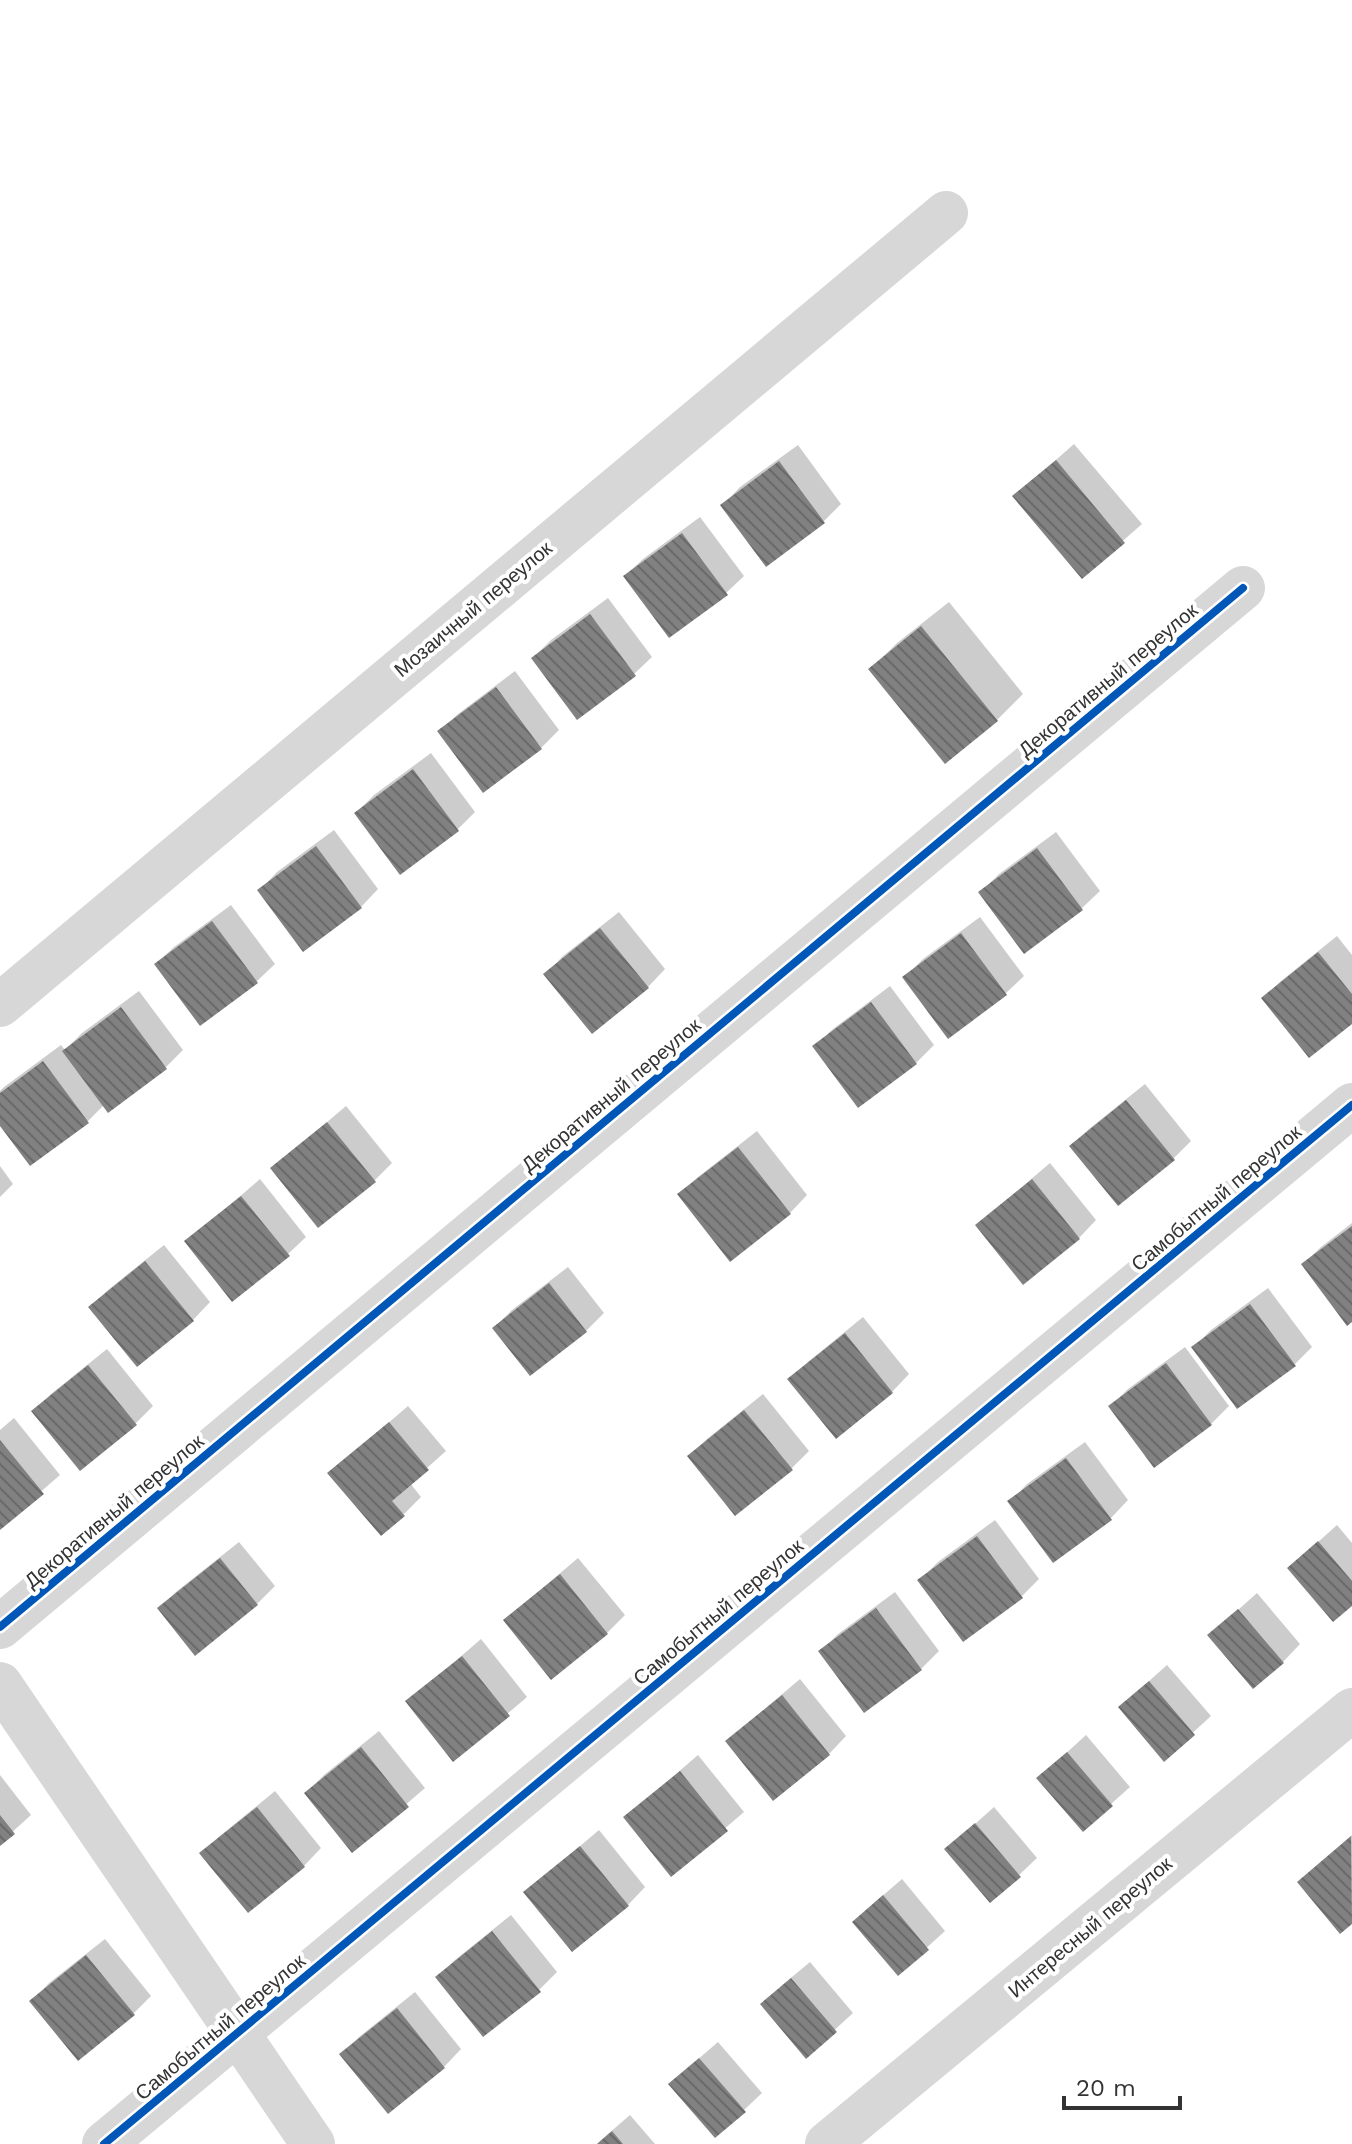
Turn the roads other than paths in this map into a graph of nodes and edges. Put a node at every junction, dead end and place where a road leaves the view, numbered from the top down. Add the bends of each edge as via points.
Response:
1 (946, 213) dead end
2 (1243, 588) dead end
3 (0, 1005) edge
4 (1352, 1105) edge
5 (0, 1627) edge
6 (0, 1684) edge
7 (1352, 1710) edge
8 (239, 2032) junction
9 (104, 2144) edge
10 (313, 2144) edge
11 (827, 2144) edge

1 - 3 street, Мозаичный переулок
2 - 5 street, Декоративный переулок
4 - 8 street, Самобытный переулок
6 - 8 street
7 - 11 street, Интересный переулок
8 - 9 street, Самобытный переулок
8 - 10 street

